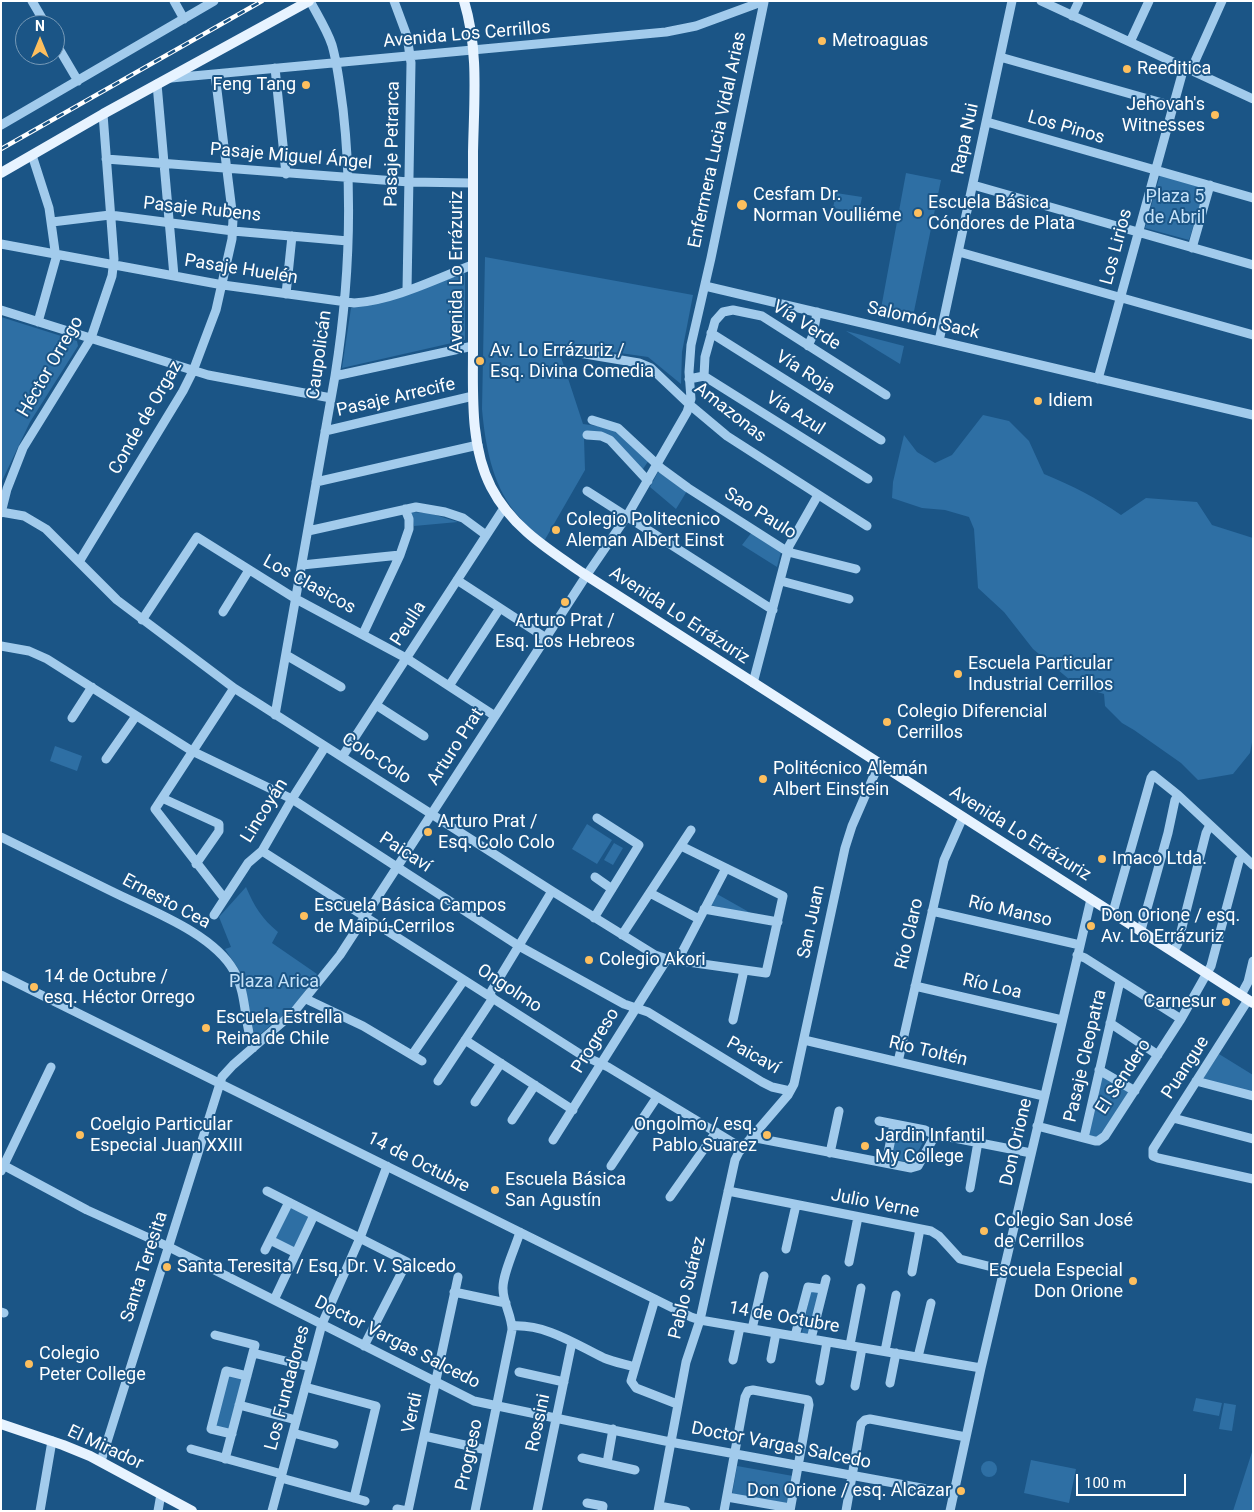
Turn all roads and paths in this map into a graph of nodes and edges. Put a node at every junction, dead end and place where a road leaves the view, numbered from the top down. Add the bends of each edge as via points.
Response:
1 (32, 1) edge
2 (174, 1) edge
3 (214, 1) edge
4 (309, 1) edge
5 (394, 1) edge
6 (464, 1) edge
7 (764, 1) edge
8 (1012, 1) edge
9 (1041, 1) edge
10 (1079, 1) edge
11 (1149, 1) edge
12 (1222, 1) edge
13 (40, 15) edge
14 (1072, 16) junction
15 (184, 19) junction
16 (1130, 42) junction
17 (474, 50) junction
18 (411, 56) junction
19 (1000, 56) junction
20 (65, 59) edge
21 (336, 63) junction
22 (275, 68) junction
23 (1187, 69) junction
24 (215, 74) junction
25 (168, 78) junction
26 (78, 81) junction
27 (157, 84) junction
28 (1252, 95) edge
29 (1173, 106) junction
30 (103, 114) junction
31 (987, 122) junction
32 (1, 125) edge
33 (32, 155) junction
34 (106, 159) junction
35 (165, 164) junction
36 (226, 168) junction
37 (1156, 170) junction
38 (1, 173) edge
39 (286, 174) junction
40 (348, 178) junction
41 (409, 182) junction
42 (473, 183) junction
43 (973, 185) junction
44 (1210, 186) junction
45 (1253, 198) edge
46 (110, 216) junction
47 (52, 222) junction
48 (170, 223) junction
49 (233, 231) junction
50 (1138, 232) junction
51 (292, 236) junction
52 (348, 241) junction
53 (1, 244) edge
54 (1192, 248) junction
55 (959, 252) junction
56 (55, 254) junction
57 (114, 264) junction
58 (472, 265) junction
59 (1253, 265) edge
60 (174, 276) junction
61 (223, 285) junction
62 (705, 286) junction
63 (407, 290) junction
64 (286, 294) junction
65 (1120, 297) junction
66 (344, 302) junction
67 (1, 310) edge
68 (816, 312) junction
69 (38, 322) junction
70 (711, 333) junction
71 (1253, 335) edge
72 (90, 338) junction
73 (939, 341) junction
74 (473, 346) junction
75 (808, 346) junction
76 (567, 351) dead end
77 (193, 371) junction
78 (335, 376) junction
79 (704, 376) junction
80 (689, 379) junction
81 (1098, 379) junction
82 (886, 395) dead end
83 (474, 396) junction
84 (331, 398) junction
85 (690, 405) junction
86 (1253, 415) edge
87 (592, 420) dead end
88 (325, 431) junction
89 (587, 435) dead end
90 (881, 440) dead end
91 (478, 445) junction
92 (657, 464) junction
93 (868, 479) dead end
94 (648, 481) junction
95 (316, 482) junction
96 (587, 491) dead end
97 (818, 495) junction
98 (504, 508) junction
99 (406, 509) junction
100 (1, 512) edge
101 (627, 516) junction
102 (867, 526) dead end
103 (308, 531) junction
104 (486, 535) junction
105 (788, 552) junction
106 (400, 555) junction
107 (78, 562) junction
108 (302, 565) junction
109 (856, 569) dead end
110 (249, 570) junction
111 (586, 576) junction
112 (458, 580) junction
113 (781, 582) junction
114 (296, 599) junction
115 (849, 599) dead end
116 (500, 608) junction
117 (773, 610) junction
118 (223, 612) dead end
119 (142, 620) junction
120 (363, 634) junction
121 (546, 638) junction
122 (1, 646) edge
123 (286, 655) junction
124 (406, 658) junction
125 (754, 683) junction
126 (449, 686) junction
127 (92, 687) junction
128 (341, 687) dead end
129 (234, 688) junction
130 (376, 705) junction
131 (275, 715) junction
132 (136, 716) junction
133 (496, 716) junction
134 (72, 718) dead end
135 (424, 736) dead end
136 (325, 747) junction
137 (192, 752) junction
138 (342, 757) junction
139 (106, 759) dead end
140 (879, 764) junction
141 (1178, 795) junction
142 (162, 798) junction
143 (292, 799) junction
144 (432, 814) junction
145 (964, 817) junction
146 (597, 818) dead end
147 (1210, 825) junction
148 (691, 830) dead end
149 (1, 838) edge
150 (680, 846) junction
151 (262, 851) junction
152 (1243, 856) junction
153 (196, 864) junction
154 (1253, 865) edge
155 (397, 868) junction
156 (726, 868) junction
157 (595, 877) dead end
158 (612, 889) junction
159 (552, 891) junction
160 (650, 893) junction
161 (224, 898) junction
162 (1091, 899) junction
163 (704, 909) junction
164 (932, 911) junction
165 (1113, 912) junction
166 (214, 915) dead end
167 (364, 918) junction
168 (594, 918) junction
169 (699, 919) junction
170 (778, 922) junction
171 (1141, 930) junction
172 (622, 935) junction
173 (1080, 945) junction
174 (519, 946) junction
175 (1174, 951) junction
176 (1077, 955) junction
177 (667, 959) junction
178 (678, 960) junction
179 (1253, 962) edge
180 (744, 970) junction
181 (1207, 974) junction
182 (1, 975) edge
183 (464, 980) junction
184 (1120, 981) junction
185 (915, 986) junction
186 (491, 996) junction
187 (306, 999) junction
188 (1247, 999) edge
189 (636, 1008) junction
190 (1181, 1019) junction
191 (733, 1020) dead end
192 (1062, 1020) junction
193 (1110, 1023) junction
194 (464, 1040) junction
195 (804, 1040) junction
196 (253, 1048) junction
197 (1158, 1054) junction
198 (412, 1055) junction
199 (422, 1061) dead end
200 (898, 1062) junction
201 (501, 1063) junction
202 (601, 1064) junction
203 (51, 1068) dead end
204 (1099, 1070) junction
205 (438, 1081) dead end
206 (1196, 1081) junction
207 (219, 1082) junction
208 (535, 1085) junction
209 (790, 1091) junction
210 (1135, 1091) junction
211 (657, 1096) junction
212 (1044, 1096) junction
213 (1253, 1096) edge
214 (475, 1102) dead end
215 (573, 1110) junction
216 (839, 1110) dead end
217 (1173, 1118) junction
218 (512, 1120) dead end
219 (880, 1121) dead end
220 (894, 1124) junction
221 (1038, 1126) junction
222 (716, 1132) junction
223 (937, 1136) junction
224 (751, 1137) junction
225 (1084, 1138) junction
226 (1253, 1139) edge
227 (553, 1140) dead end
228 (978, 1142) junction
229 (742, 1148) junction
230 (830, 1153) junction
231 (1031, 1153) junction
232 (886, 1164) junction
233 (387, 1166) junction
234 (611, 1166) dead end
235 (2, 1167) edge
236 (1253, 1179) edge
237 (970, 1188) dead end
238 (267, 1191) dead end
239 (728, 1191) junction
240 (670, 1197) dead end
241 (289, 1202) junction
242 (796, 1205) junction
243 (314, 1215) junction
244 (858, 1217) junction
245 (920, 1229) junction
246 (520, 1232) junction
247 (360, 1238) junction
248 (270, 1240) junction
249 (169, 1247) junction
250 (786, 1249) dead end
251 (265, 1250) dead end
252 (296, 1253) junction
253 (849, 1262) dead end
254 (1004, 1270) junction
255 (912, 1272) dead end
256 (764, 1276) dead end
257 (458, 1277) dead end
258 (826, 1279) dead end
259 (861, 1288) dead end
260 (823, 1289) junction
261 (454, 1292) junction
262 (896, 1295) dead end
263 (655, 1299) junction
264 (274, 1300) junction
265 (930, 1302) dead end
266 (506, 1303) junction
267 (700, 1320) junction
268 (322, 1324) junction
269 (512, 1326) junction
270 (740, 1326) junction
271 (752, 1329) junction
272 (776, 1333) junction
273 (215, 1335) dead end
274 (795, 1336) junction
275 (811, 1339) junction
276 (572, 1342) junction
277 (827, 1342) junction
278 (850, 1345) junction
279 (364, 1346) junction
280 (862, 1348) junction
281 (885, 1351) junction
282 (896, 1353) junction
283 (253, 1354) junction
284 (918, 1357) junction
285 (771, 1359) dead end
286 (734, 1360) dead end
287 (310, 1367) junction
288 (634, 1367) junction
289 (981, 1368) junction
290 (519, 1372) dead end
291 (247, 1376) junction
292 (820, 1381) dead end
293 (436, 1382) junction
294 (564, 1382) junction
295 (890, 1383) dead end
296 (305, 1386) junction
297 (855, 1386) dead end
298 (677, 1404) junction
299 (240, 1405) junction
300 (497, 1405) junction
301 (557, 1417) junction
302 (296, 1420) junction
303 (1, 1424) edge
304 (613, 1430) junction
305 (292, 1433) junction
306 (232, 1434) junction
307 (424, 1436) junction
308 (966, 1436) junction
309 (52, 1441) junction
310 (670, 1442) junction
311 (334, 1444) dead end
312 (191, 1449) dead end
313 (487, 1450) junction
314 (735, 1454) junction
315 (582, 1458) dead end
316 (225, 1459) junction
317 (101, 1461) junction
318 (606, 1463) junction
319 (798, 1466) junction
320 (635, 1470) dead end
321 (281, 1476) junction
322 (852, 1477) junction
323 (161, 1494) junction
324 (954, 1494) junction
325 (727, 1496) junction
326 (354, 1498) junction
327 (365, 1501) dead end
328 (658, 1508) edge
329 (397, 1509) dead end
330 (790, 1509) edge
331 (40, 1511) edge
332 (158, 1511) edge
333 (192, 1511) edge
334 (272, 1511) edge
335 (408, 1511) edge
336 (475, 1511) edge
337 (537, 1511) edge
338 (686, 1511) edge
339 (724, 1511) edge
340 (846, 1511) edge
341 (950, 1511) edge

1 - 13 street
2 - 15 street
3 - 15 street
4 - 21 street, Caupolicán via 327,32
4 - 25 main road
5 - 18 street, Pasaje Petrarca
6 - 17 main road, Avenida Lo Errázuriz
7 - 17 street, Avenida Los Cerrillos via 675,31
7 - 62 street, Enfermera Lucia Vidal Arias
8 - 19 street, Rapa Nui
9 - 14 street
10 - 14 street
11 - 16 street
12 - 23 street, Los Lirios
14 - 16 street
15 - 26 street
16 - 23 street
17 - 18 street, Avenida Los Cerrillos
17 - 42 main road, Avenida Lo Errázuriz
18 - 21 street, Avenida Los Cerrillos
18 - 41 street, Pasaje Petrarca
19 - 29 street
19 - 31 street, Rapa Nui
20 - 26 street
21 - 22 street, Avenida Los Cerrillos
21 - 40 street, Caupolicán
22 - 24 street, Avenida Los Cerrillos
22 - 39 street
23 - 28 street
23 - 29 street, Los Lirios
24 - 25 street, Avenida Los Cerrillos
24 - 36 street, Conde de Orgaz
25 - 27 main road
26 - 32 street
27 - 30 main road
27 - 35 street
29 - 37 street, Los Lirios
30 - 33 main road
30 - 34 street, Héctor Orrego
31 - 37 street, Los Pinos
31 - 43 street, Rapa Nui
33 - 38 main road
33 - 47 street
34 - 35 street, Pasaje Miguel Ángel
34 - 46 street, Héctor Orrego
35 - 36 street, Pasaje Miguel Ángel
35 - 48 street
36 - 39 street, Pasaje Miguel Ángel
36 - 49 street, Conde de Orgaz
37 - 44 street, Los Pinos
37 - 50 street, Los Lirios
39 - 40 street, Pasaje Miguel Ángel
40 - 41 street, Pasaje Miguel Ángel
40 - 52 street, Caupolicán
41 - 42 street, Pasaje Miguel Ángel
41 - 63 street, Pasaje Petrarca
42 - 58 main road, Avenida Lo Errázuriz
43 - 50 street
43 - 55 street, Rapa Nui
44 - 45 street, Los Pinos
44 - 54 street
46 - 47 street, Pasaje Rubens
46 - 48 street, Pasaje Rubens
46 - 57 street, Héctor Orrego
47 - 56 street
48 - 49 street, Pasaje Rubens
48 - 60 street
49 - 51 street, Pasaje Rubens
49 - 61 street, Conde de Orgaz
50 - 54 street
50 - 65 street, Los Lirios
51 - 52 street, Pasaje Rubens
51 - 64 street
52 - 66 street, Caupolicán
53 - 56 street, Pasaje Huelén
54 - 59 street
55 - 65 street
55 - 73 street, Rapa Nui
56 - 57 street, Pasaje Huelén
56 - 69 street
57 - 60 street, Pasaje Huelén
57 - 72 street, Héctor Orrego
58 - 63 street, Pasaje Huelén
58 - 74 main road, Avenida Lo Errázuriz
60 - 61 street, Pasaje Huelén
61 - 64 street, Pasaje Huelén
61 - 77 street, Conde de Orgaz
62 - 68 street, Salomón Sack
62 - 80 street via 691,345
63 - 66 street, Pasaje Huelén via 371,301
64 - 66 street, Pasaje Huelén
65 - 71 street
65 - 81 street, Los Lirios
66 - 78 street, Caupolicán
67 - 69 street
68 - 73 street, Salomón Sack
68 - 75 street
69 - 72 street
70 - 75 street, Vía Verde via 717,317 734,310 762,316
70 - 79 street, Vía Verde
70 - 90 street, Vía Roja
72 - 77 street
72 - 100 street, Héctor Orrego via 23,448 6,489
73 - 81 street, Salomón Sack
74 - 78 street
74 - 83 main road, Avenida Lo Errázuriz
75 - 82 street, Vía Verde
76 - 85 street, Amazonas via 646,365
77 - 84 street
77 - 107 street, Conde de Orgaz
78 - 84 street, Caupolicán
79 - 80 street
79 - 93 street, Vía Azul
80 - 85 street
81 - 86 street, Salomón Sack
83 - 88 street, Pasaje Arrecife
83 - 91 main road, Avenida Lo Errázuriz
84 - 88 street, Caupolicán
85 - 92 street, Arturo Prat
85 - 97 street, Amazonas via 727,436
87 - 92 street, Sao Paulo via 618,428
88 - 95 street, Caupolicán
89 - 94 street via 601,436 613,442
91 - 95 street
91 - 98 main road, Avenida Lo Errázuriz via 486,477
92 - 94 street, Arturo Prat
92 - 105 street, Sao Paulo via 688,488
94 - 101 street, Arturo Prat
95 - 103 street, Caupolicán
96 - 101 street
97 - 102 street, Amazonas
97 - 105 street
98 - 104 street, Peulla
98 - 111 main road, Avenida Lo Errázuriz via 530,536
99 - 103 street
99 - 104 street via 416,507 446,512 463,518
99 - 106 street via 409,529
100 - 107 street, Colo-Colo via 18,514 41,525
101 - 111 street, Arturo Prat
101 - 117 street
103 - 108 street, Caupolicán
104 - 112 street, Peulla
105 - 109 street, Sao Paulo
105 - 113 street
106 - 108 street
106 - 120 street
107 - 119 street, Colo-Colo
108 - 114 street, Caupolicán
110 - 114 street, Los Clasicos
110 - 118 street
110 - 119 street, Los Clasicos via 197,537
111 - 121 street, Arturo Prat
111 - 125 main road, Avenida Lo Errázuriz
112 - 116 street
112 - 124 street, Peulla
113 - 115 street
113 - 117 street
114 - 120 street, Los Clasicos
114 - 123 street, Caupolicán
116 - 121 street
116 - 126 street
117 - 125 street
119 - 129 street, Colo-Colo
120 - 124 street, Los Clasicos
121 - 133 street, Arturo Prat
122 - 127 street, Paicaví via 39,654
123 - 128 street
123 - 131 street, Caupolicán
124 - 126 street, Los Clasicos
124 - 130 street, Peulla
125 - 140 main road, Avenida Lo Errázuriz
126 - 133 street, Los Clasicos
127 - 132 street, Paicaví
127 - 134 street
129 - 131 street, Colo-Colo
129 - 137 street
130 - 135 street
130 - 138 street, Peulla
131 - 136 street, Colo-Colo
132 - 137 street, Paicaví
132 - 139 street
133 - 144 street, Arturo Prat
136 - 138 street, Colo-Colo
136 - 143 street, Lincoyán
137 - 142 street
137 - 143 street, Paicaví
138 - 144 street, Colo-Colo
140 - 145 main road, Avenida Lo Errázuriz
140 - 195 street, San Juan via 845,848
141 - 147 street
141 - 165 street via 1153,775
141 - 171 street
142 - 153 street via 155,809
142 - 153 street via 219,824 220,831
143 - 151 street, Lincoyán
143 - 155 street, Paicaví
144 - 155 street, Arturo Prat
144 - 159 street, Colo-Colo
145 - 162 main road, Avenida Lo Errázuriz
145 - 164 street, Río Claro via 946,853
146 - 158 street via 639,845
147 - 152 street
147 - 175 street
148 - 150 street
149 - 196 street, Ernesto Cea via 181,925 215,948 235,972
150 - 156 street
150 - 160 street
151 - 161 street, Lincoyán via 250,860
151 - 167 street, Ongolmo
152 - 154 street
152 - 181 street, El Sendero
153 - 161 street
155 - 167 street, Arturo Prat
155 - 174 street, Paicaví
156 - 163 street
156 - 170 street via 783,896
157 - 158 street
158 - 168 street
159 - 168 street, Colo-Colo
159 - 174 street
160 - 169 street
160 - 172 street
161 - 166 street, Lincoyán
162 - 165 main road, Avenida Lo Errázuriz
162 - 173 street, Don Orione
163 - 169 street
163 - 170 street
164 - 173 street, Río Manso
164 - 185 street, Río Claro
165 - 171 main road, Avenida Lo Errázuriz
167 - 183 street, Ongolmo
167 - 187 street, Arturo Prat
168 - 172 street, Colo-Colo
169 - 178 street
170 - 180 street, Colo-Colo via 766,973
171 - 175 main road, Avenida Lo Errázuriz
172 - 177 street, Colo-Colo
173 - 176 street, Don Orione
174 - 186 street
174 - 189 street, Paicaví
175 - 181 main road, Avenida Lo Errázuriz
176 - 184 street
176 - 192 street, Don Orione
177 - 178 street, Colo-Colo
177 - 189 street, Progreso
178 - 180 street, Colo-Colo
179 - 188 street, Puangue
180 - 191 street
181 - 188 main road, Avenida Lo Errázuriz
181 - 190 street, El Sendero
182 - 207 street, 14 de Octubre
183 - 186 street, Ongolmo
183 - 198 street
184 - 190 street
184 - 193 street, Pasaje Cleopatra
185 - 192 street, Río Loa
185 - 200 street, Río Claro
186 - 194 street
186 - 202 street, Ongolmo via 580,1054
187 - 196 street, Arturo Prat
187 - 198 street via 363,1026
188 - 206 street, Puangue
189 - 202 street, Progreso
189 - 209 street, Paicaví via 648,1012 762,1082
190 - 197 street, El Sendero
192 - 212 street, Don Orione
193 - 197 street
193 - 204 street, Pasaje Cleopatra
194 - 201 street
194 - 205 street
195 - 200 street, Río Toltén
195 - 209 street, San Juan
196 - 207 street, Arturo Prat
197 - 210 street, El Sendero
198 - 199 street
200 - 212 street, Río Toltén
201 - 208 street
201 - 214 street
202 - 211 street, Ongolmo
202 - 215 street, Progreso
203 - 235 street
204 - 210 street
204 - 225 street, Pasaje Cleopatra
206 - 213 street
206 - 217 street, Puangue
207 - 233 street, 14 de Octubre
207 - 249 street, Santa Teresita
208 - 215 street
208 - 218 street
209 - 224 street, Pablo Suárez
210 - 225 street, El Sendero via 1105,1136 1098,1141
211 - 222 street, Ongolmo
211 - 234 street
212 - 221 street, Don Orione
215 - 227 street, Progreso
216 - 230 street
217 - 226 street
217 - 236 street, Puangue via 1153,1149 1153,1156
219 - 220 street
220 - 223 street via 926,1130
220 - 232 street
221 - 225 street, El Sendero
221 - 231 street, Don Orione
222 - 229 street, Ongolmo
222 - 240 street
223 - 228 street
223 - 232 street via 916,1167
224 - 229 street, Pablo Suárez
224 - 230 street
228 - 231 street
228 - 237 street
229 - 239 street, Pablo Suárez via 735,1160
230 - 232 street
231 - 254 street, Don Orione
233 - 246 street, 14 de Octubre
233 - 247 street, Los Fundadores
235 - 249 street, Doctor Vargas Salcedo
238 - 241 street
239 - 242 street, Julio Verne
239 - 267 street, Pablo Suárez
241 - 243 street
241 - 248 street
242 - 244 street, Julio Verne
242 - 250 street
243 - 247 street
243 - 252 street
244 - 245 street, Julio Verne
244 - 253 street
245 - 254 street, Julio Verne via 937,1234 960,1259
245 - 255 street
246 - 263 street, 14 de Octubre
246 - 266 street, Progreso via 503,1284
247 - 268 street, Los Fundadores
247 - 279 street via 407,1262
248 - 251 street
248 - 252 street
249 - 264 street, Doctor Vargas Salcedo
249 - 317 street, Santa Teresita
252 - 264 street
254 - 289 street, Don Orione
256 - 271 street
257 - 261 street, Verdi
258 - 260 street
259 - 278 street
260 - 274 street via 808,1286
260 - 275 street
261 - 266 street
261 - 293 street, Verdi
262 - 281 street
263 - 267 street, 14 de Octubre
263 - 288 street
264 - 268 street, Doctor Vargas Salcedo
265 - 284 street
266 - 269 street, Progreso
267 - 270 street, 14 de Octubre
267 - 298 street, Pablo Suárez
268 - 279 street, Doctor Vargas Salcedo
268 - 287 street, Los Fundadores
269 - 276 street via 548,1331
269 - 300 street, Progreso
270 - 271 street, 14 de Octubre
270 - 286 street
271 - 272 street, 14 de Octubre
272 - 274 street, 14 de Octubre
272 - 285 street
273 - 283 street via 255,1345
274 - 275 street, 14 de Octubre
275 - 277 street, 14 de Octubre
276 - 288 street
276 - 294 street, Rossini
277 - 278 street, 14 de Octubre
277 - 292 street
278 - 280 street, 14 de Octubre
279 - 293 street, Doctor Vargas Salcedo
280 - 281 street, 14 de Octubre
280 - 297 street
281 - 282 street, 14 de Octubre
282 - 284 street, 14 de Octubre
282 - 295 street
283 - 287 street
283 - 291 street
284 - 289 street, 14 de Octubre
287 - 296 street, Los Fundadores
288 - 298 street via 631,1378 634,1386
289 - 308 street, Don Orione
290 - 294 street
291 - 299 street
291 - 306 street via 226,1371 212,1429
293 - 300 street, Doctor Vargas Salcedo via 467,1398
293 - 307 street, Verdi
294 - 301 street, Rossini
296 - 302 street, Los Fundadores
296 - 326 street via 376,1406
298 - 310 street, Pablo Suárez
299 - 302 street
299 - 306 street
300 - 301 street, Doctor Vargas Salcedo
300 - 313 street, Progreso
301 - 304 street, Doctor Vargas Salcedo
301 - 337 street, Rossini
302 - 305 street, Los Fundadores
303 - 309 main road, El Mirador
304 - 310 street, Doctor Vargas Salcedo
304 - 318 street
305 - 311 street
305 - 321 street, Los Fundadores
306 - 316 street
307 - 313 street
307 - 335 street, Verdi
308 - 322 street via 864,1420
308 - 324 street, Don Orione
309 - 317 main road, El Mirador
309 - 331 street
310 - 314 street, Doctor Vargas Salcedo
310 - 328 street, Pablo Suárez
312 - 316 street
313 - 336 street, Progreso
314 - 319 street, Doctor Vargas Salcedo
314 - 319 street via 748,1391 808,1400
314 - 325 street
315 - 318 street
316 - 321 street
317 - 323 main road, El Mirador
318 - 320 street
319 - 322 street, Doctor Vargas Salcedo
319 - 330 street
321 - 326 street
321 - 334 street, Los Fundadores
322 - 324 street, Doctor Vargas Salcedo
322 - 340 street
323 - 332 street
323 - 333 main road, El Mirador
324 - 341 street, Don Orione
325 - 330 street
325 - 339 street
326 - 327 street
328 - 338 street
329 - 335 street

